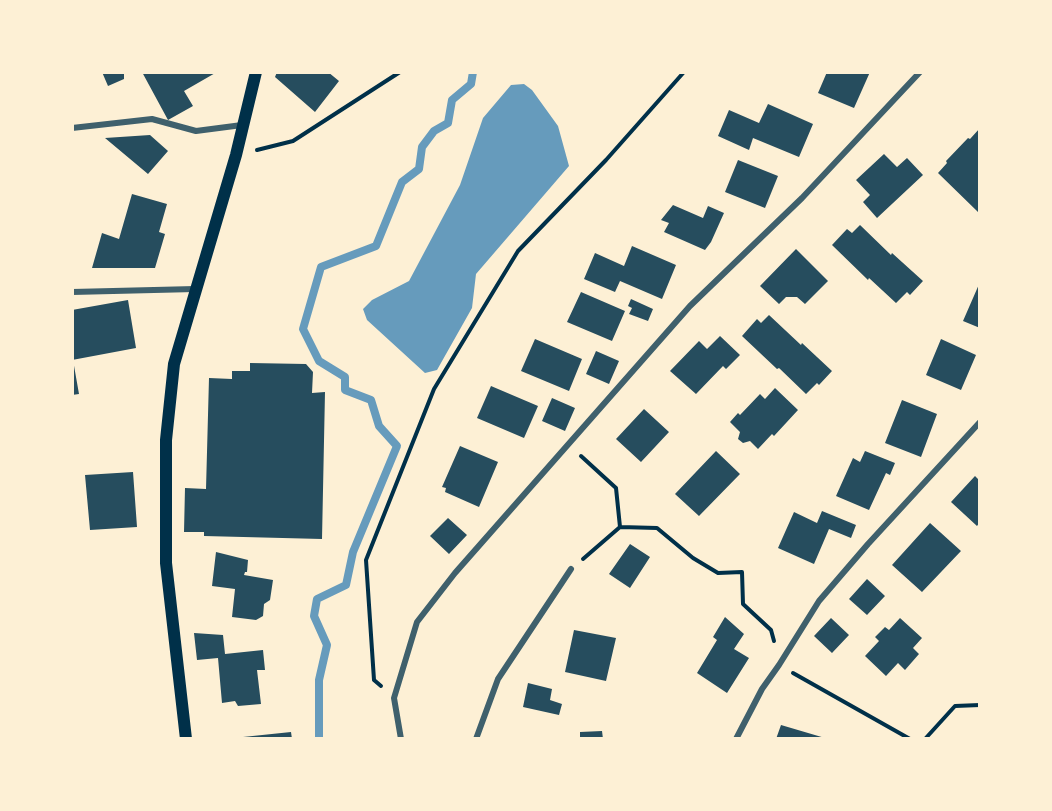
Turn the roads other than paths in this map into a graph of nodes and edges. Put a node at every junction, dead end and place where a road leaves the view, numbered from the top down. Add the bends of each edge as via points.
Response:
1 (256, 72) edge
2 (920, 72) edge
3 (243, 125) junction
4 (72, 128) edge
5 (195, 289) junction
6 (72, 292) edge
7 (980, 422) edge
8 (571, 570) road end
9 (186, 739) edge
10 (401, 739) edge
11 (476, 739) edge
12 (736, 739) edge

1 - 3 main road
2 - 10 street via 802,198 690,306 455,573 417,622 394,698
3 - 4 street via 196,131 153,119
3 - 5 main road
5 - 6 street
5 - 9 main road via 174,364 166,440 166,563
7 - 12 street via 819,601 762,689
8 - 11 street via 498,679

